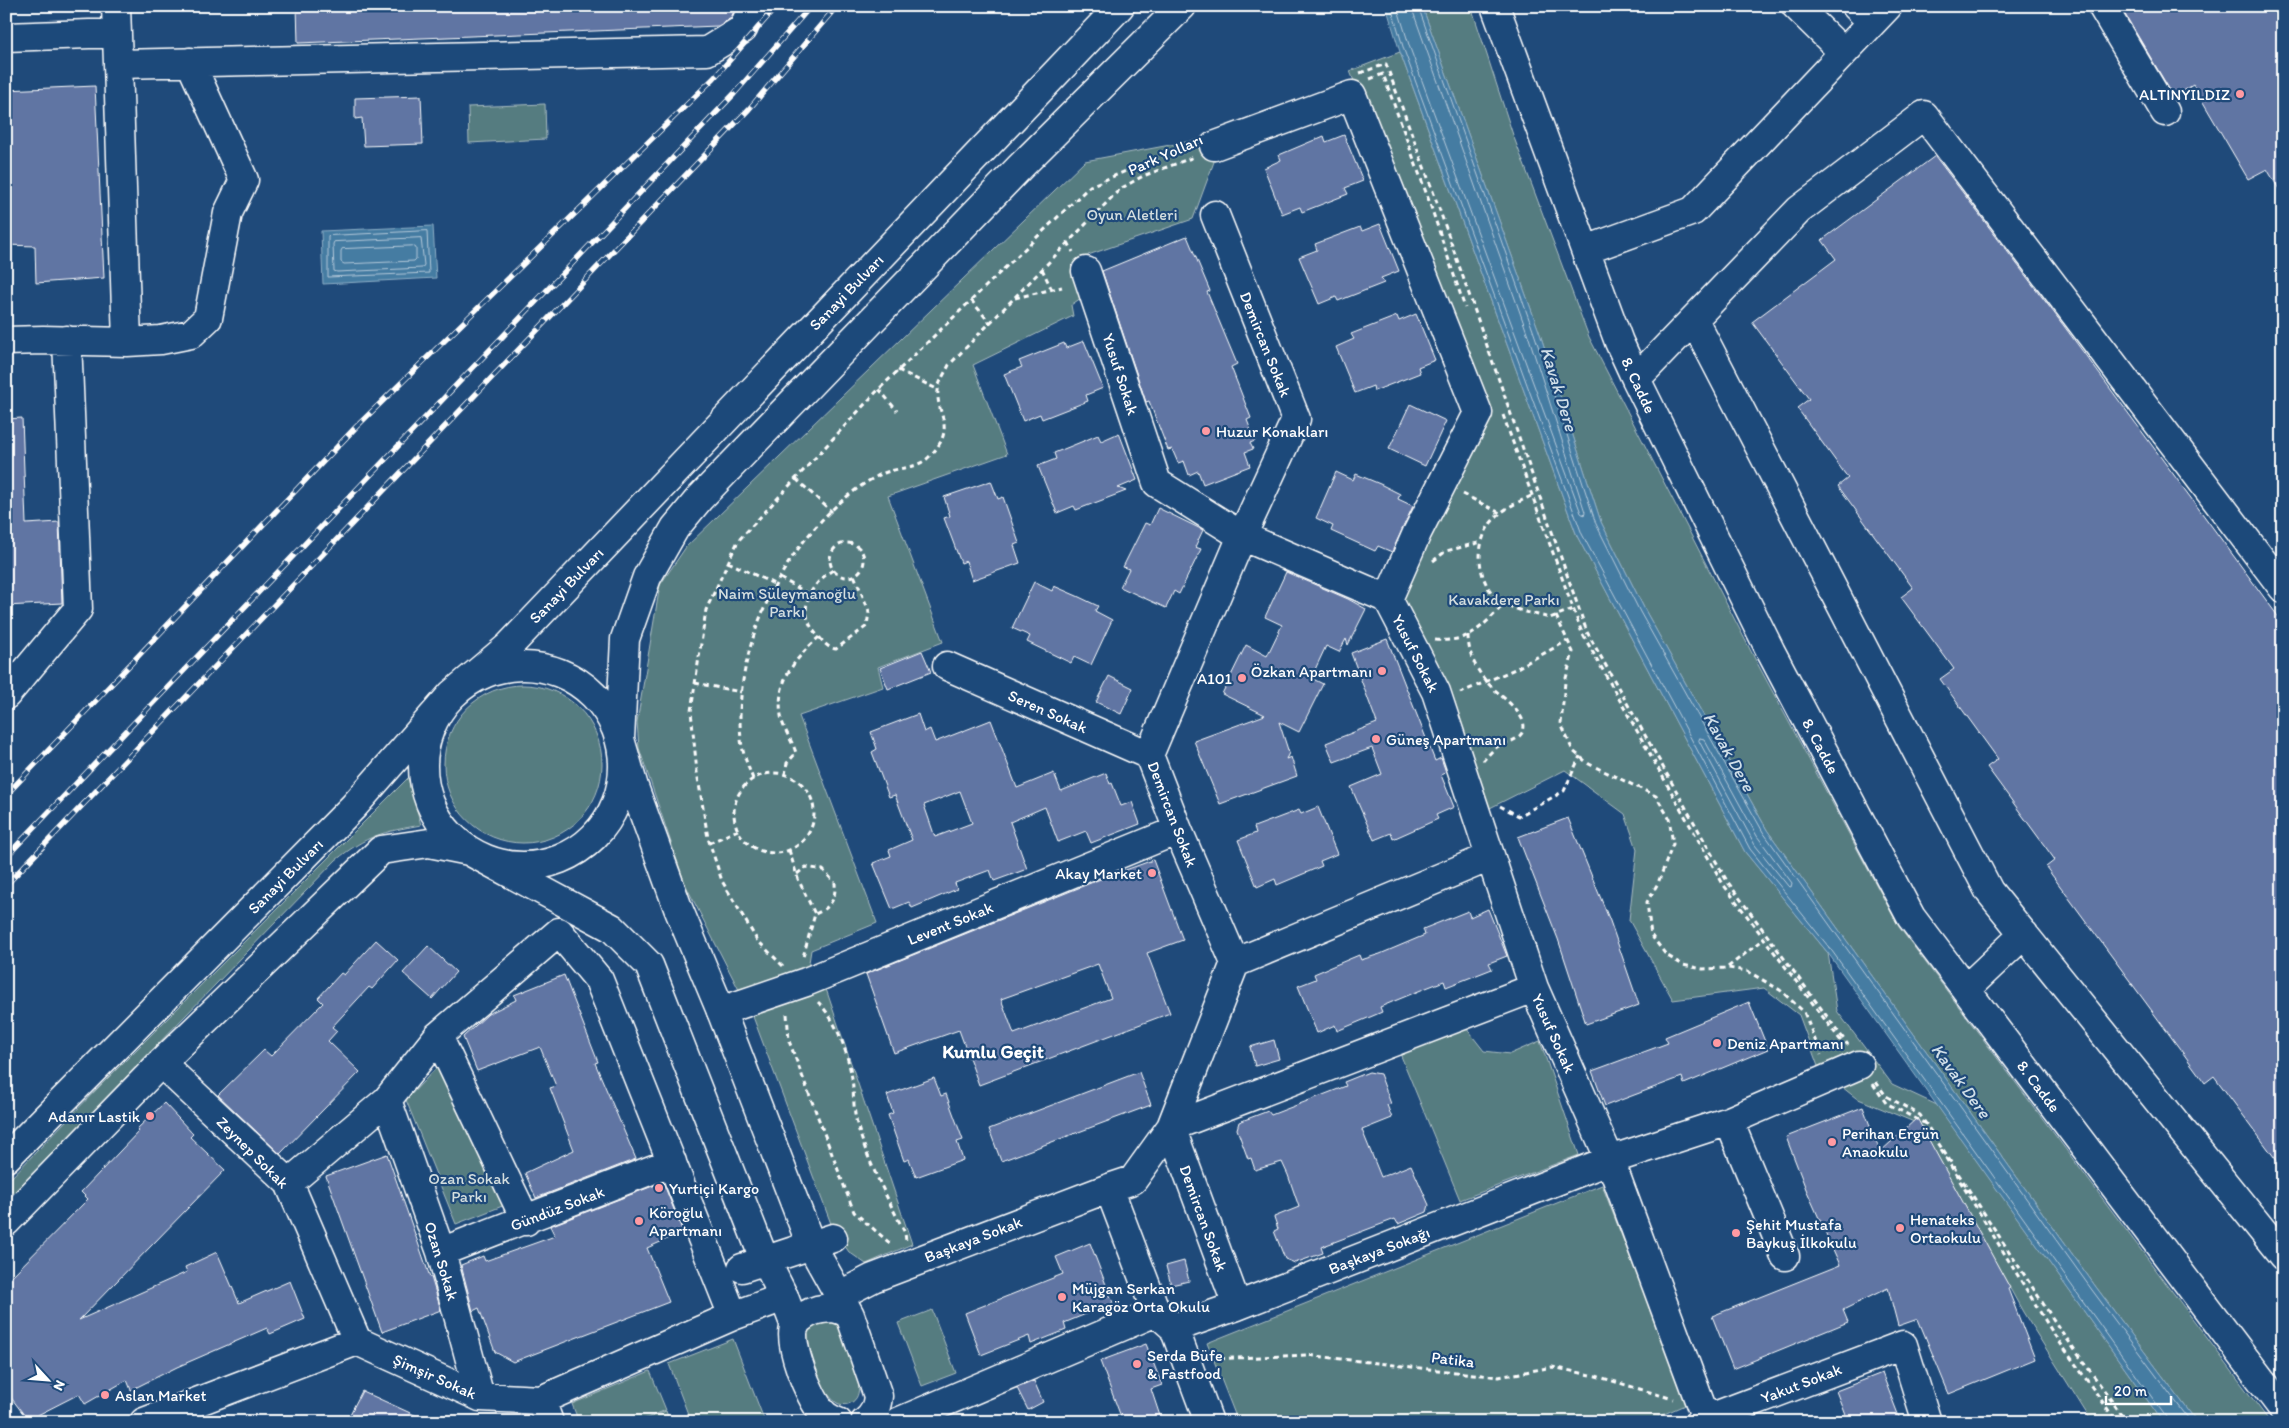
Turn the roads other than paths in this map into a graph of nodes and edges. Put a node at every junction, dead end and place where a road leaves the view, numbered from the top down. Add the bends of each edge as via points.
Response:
1 (116, 6) edge
2 (752, 6) edge
3 (1120, 6) edge
4 (1182, 6) edge
5 (1495, 6) edge
6 (1796, 6) edge
7 (2102, 6) edge
8 (1872, 12) edge
9 (117, 33) junction
10 (6, 37) edge
11 (1844, 52) junction
12 (190, 62) junction
13 (118, 64) junction
14 (2166, 112) dead end
15 (1214, 146) road end
16 (1216, 216) dead end
17 (1586, 250) junction
18 (1086, 271) dead end
19 (1694, 320) junction
20 (67, 340) junction
21 (6, 341) edge
22 (127, 342) junction
23 (1636, 379) junction
24 (1242, 536) junction
25 (2283, 588) edge
26 (1388, 598) junction
27 (947, 666) dead end
28 (452, 694) junction
29 (6, 695) edge
30 (620, 739) junction
31 (1149, 755) junction
32 (1178, 830) junction
33 (469, 851) junction
34 (1490, 857) junction
35 (2024, 934) junction
36 (1235, 963) junction
37 (1534, 988) junction
38 (1966, 989) junction
39 (721, 1012) junction
40 (438, 1036) junction
41 (161, 1063) junction
42 (1861, 1064) road end
43 (387, 1100) junction
44 (1729, 1121) junction
45 (1171, 1127) junction
46 (6, 1158) edge
47 (1610, 1160) junction
48 (672, 1162) junction
49 (288, 1183) junction
50 (1109, 1188) junction
51 (526, 1221) junction
52 (6, 1222) edge
53 (822, 1241) junction
54 (441, 1252) junction
55 (1785, 1256) dead end
56 (2283, 1256) edge
57 (754, 1264) junction
58 (784, 1297) junction
59 (845, 1305) junction
60 (1237, 1306) junction
61 (733, 1316) junction
62 (1165, 1320) junction
63 (794, 1326) junction
64 (357, 1341) junction
65 (480, 1397) junction
66 (2283, 1409) edge
67 (545, 1411) edge
68 (880, 1418) edge
69 (828, 1419) edge
70 (1702, 1420) edge
71 (144, 1422) edge
72 (1209, 1422) edge
73 (1927, 1422) edge

1 - 9 street
2 - 12 street via 743,29 707,51
3 - 28 street, Sanayi Bulvarı via 509,646
4 - 30 street via 1013,174 699,499 675,528 647,577 625,639
5 - 17 street, 8. Cadde
6 - 11 street
7 - 14 street
8 - 11 street
9 - 10 street
9 - 13 street
11 - 17 street via 1693,211
12 - 13 street
12 - 22 street via 244,180 228,213 208,318 191,334
13 - 22 street
15 - 26 street via 1352,95 1478,413
16 - 24 street, Demircan Sokak via 1296,419
17 - 23 street, 8. Cadde
18 - 24 street, Yusuf Sokak via 1157,483
19 - 23 street
19 - 25 street via 1799,210 1924,115
19 - 35 street via 1988,891
20 - 21 street
20 - 22 street
20 - 29 street via 78,609
23 - 38 street, 8. Cadde via 1771,652 1912,917
24 - 26 street, Yusuf Sokak
24 - 31 street, Demircan Sokak
26 - 34 street, Yusuf Sokak via 1439,702
27 - 31 street, Seren Sokak
28 - 30 street via 481,674 514,665 549,668 581,683 605,707
28 - 33 street via 434,718 424,746 423,777 430,806 446,832
28 - 46 street, Sanayi Bulvarı via 354,806
30 - 33 street via 623,773 614,806 596,835 568,856 535,866 501,864
30 - 39 street via 678,908
31 - 32 street, Demircan Sokak
32 - 36 street, Demircan Sokak
32 - 39 street, Levent Sokak via 800,985
33 - 41 street via 429,843 381,850
33 - 57 street via 612,928 649,965
34 - 36 street
34 - 37 street, Yusuf Sokak
35 - 38 street
35 - 56 street
36 - 45 street
37 - 45 street
37 - 47 street, Yusuf Sokak
38 - 66 street, 8. Cadde
39 - 53 street
40 - 43 street
40 - 48 street via 559,932 599,980
40 - 51 street
41 - 49 street, Zeynep Sokak
41 - 52 street
42 - 44 street, Başkaya Sokağı
43 - 49 street
43 - 54 street, Ozan Sokak
44 - 47 street, Başkaya Sokağı
44 - 55 street
45 - 50 street, Başkaya Sokak via 1133,1180
45 - 60 street, Demircan Sokak
47 - 60 street, Başkaya Sokağı
47 - 70 street
48 - 51 street, Gündüz Sokak
48 - 61 street
49 - 64 street, Zeynep Sokak
50 - 59 street, Başkaya Sokak via 873,1278
50 - 62 street
51 - 54 street, Gündüz Sokak
53 - 57 street
53 - 59 street
54 - 65 street, Ozan Sokak
57 - 58 street
58 - 61 street, Şimşir Sokak
58 - 63 street
59 - 63 street via 811,1312
59 - 68 street via 878,1396
60 - 62 street, Başkaya Sokağı
61 - 67 street, Şimşir Sokak
62 - 68 street, Başkaya Sokağı
62 - 72 street
63 - 69 street via 792,1339 811,1397
64 - 65 street, Şimşir Sokak
64 - 71 street
65 - 67 street, Şimşir Sokak
70 - 73 street, Yakut Sokak via 1903,1345

